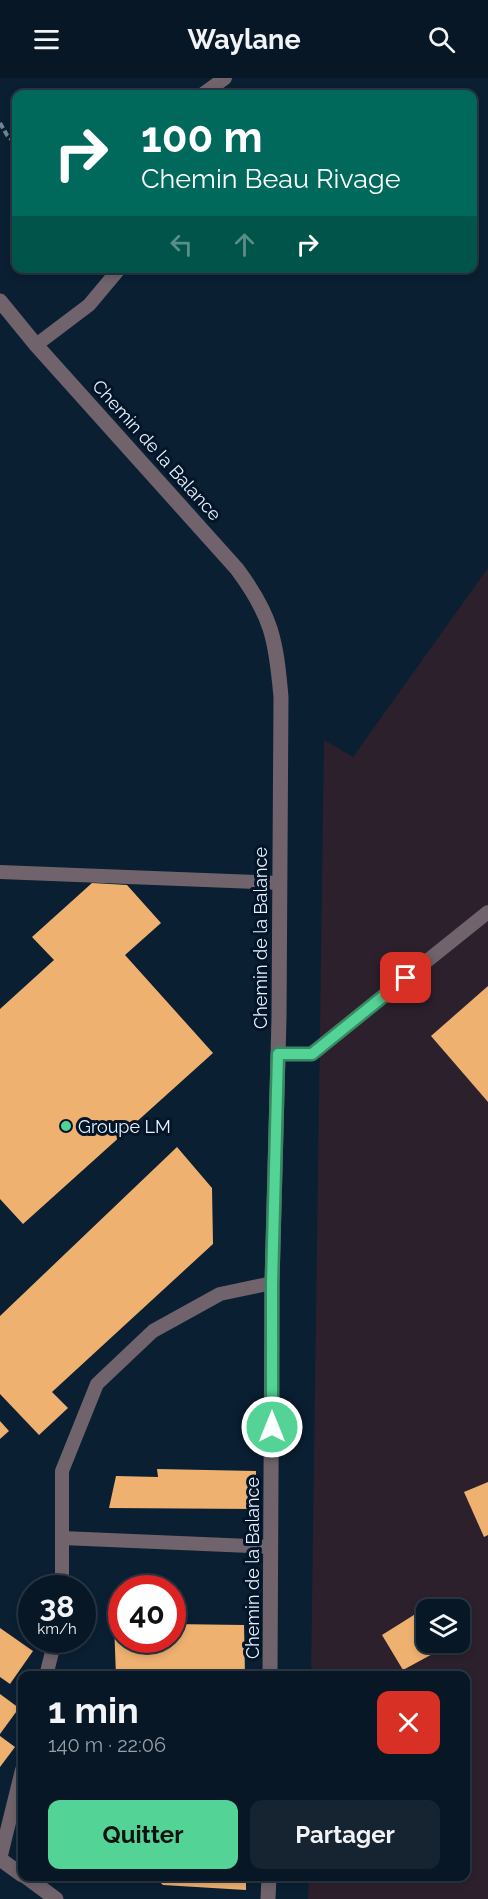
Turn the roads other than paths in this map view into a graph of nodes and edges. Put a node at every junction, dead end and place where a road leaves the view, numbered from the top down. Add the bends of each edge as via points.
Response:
1 (225, 78) edge
2 (208, 90) edge
3 (116, 273) edge
4 (0, 301) edge
5 (36, 345) junction
6 (0, 872) edge
7 (280, 883) junction
8 (488, 912) edge
9 (278, 1054) junction
10 (272, 1283) junction
11 (62, 1538) junction
12 (271, 1547) junction
13 (62, 1575) edge
14 (52, 1653) edge
15 (47, 1671) edge
16 (270, 1671) edge
17 (18, 1786) edge
18 (0, 1859) edge
19 (18, 1872) edge
20 (31, 1881) edge
21 (269, 1881) edge
22 (56, 1899) edge
23 (268, 1899) edge

1 - 2 lane
3 - 5 lane via 89,305
4 - 5 street, Chemin de la Balance
5 - 7 street, Chemin de la Balance via 237,569 268,619 277,652 281,697
6 - 7 lane
7 - 9 street, Chemin de la Balance
8 - 9 lane via 312,1054
9 - 10 street, Chemin de la Balance
10 - 11 lane via 220,1294 153,1330 97,1384 62,1471
10 - 12 street, Chemin de la Balance
11 - 12 lane
11 - 13 lane
12 - 16 street, Chemin de la Balance
14 - 15 lane
17 - 18 lane
18 - 19 street
20 - 22 street
21 - 23 street

